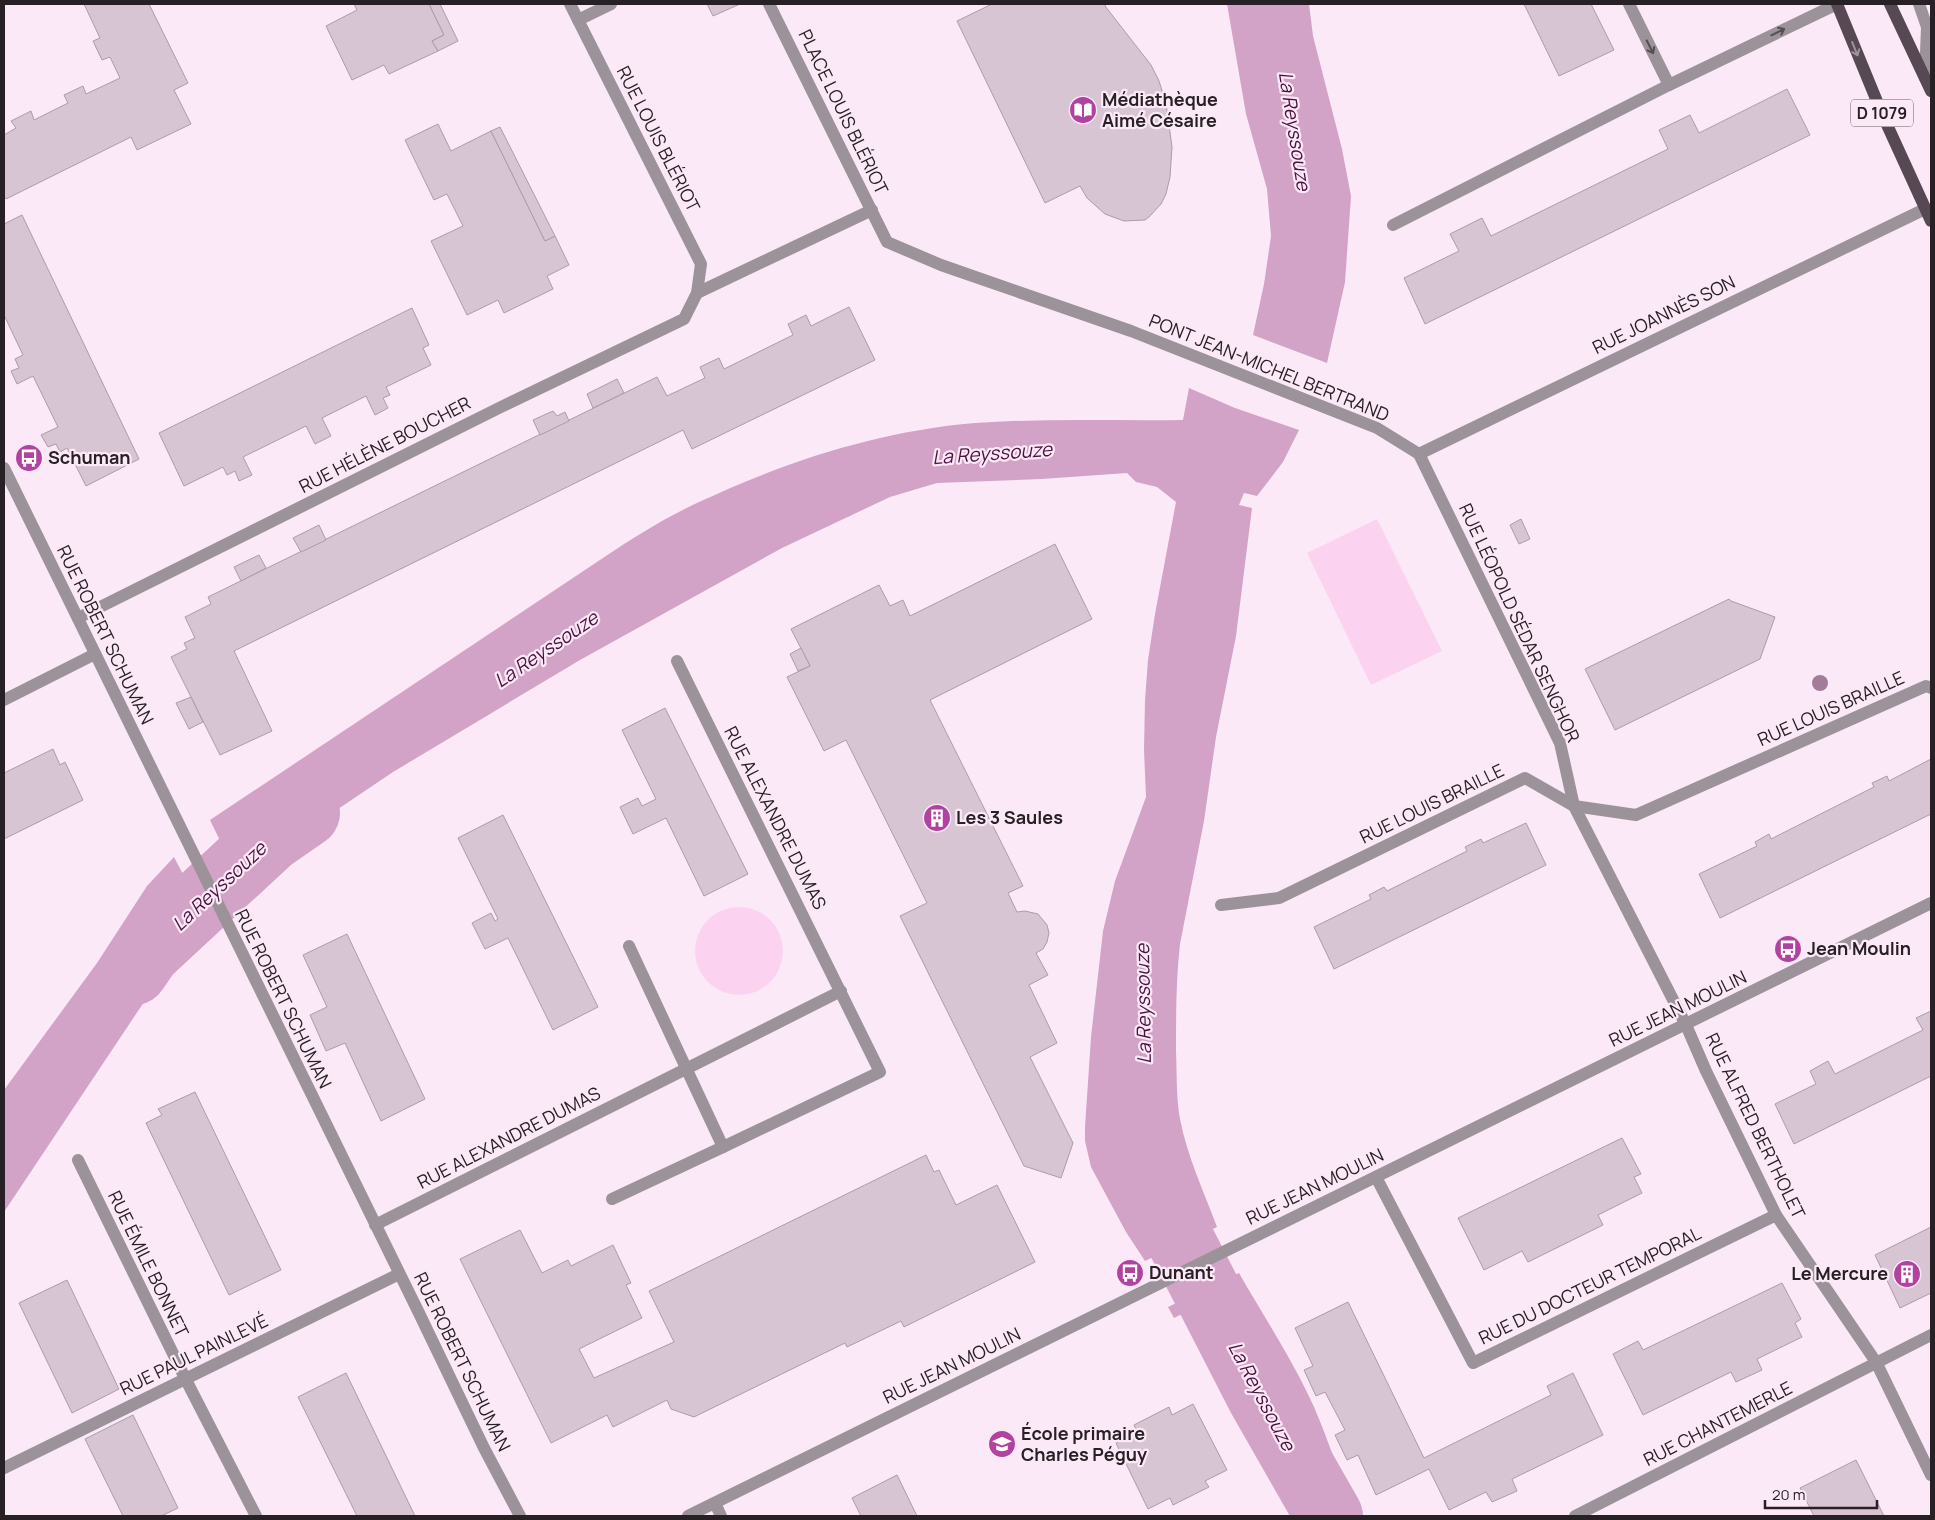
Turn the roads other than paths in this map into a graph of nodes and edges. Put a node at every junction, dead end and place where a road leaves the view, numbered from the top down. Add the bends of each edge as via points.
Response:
1 (570, 4) edge
2 (611, 4) edge
3 (769, 4) edge
4 (1629, 4) edge
5 (1837, 4) edge
6 (1890, 4) edge
7 (1919, 4) edge
8 (578, 20) junction
9 (1924, 78) junction
10 (1669, 85) junction
11 (1931, 91) edge
12 (1925, 209) junction
13 (872, 210) junction
14 (1931, 221) edge
15 (1393, 224) dead end
16 (887, 242) joint
17 (697, 294) junction
18 (1419, 454) junction
19 (4, 468) edge
20 (78, 618) junction
21 (95, 654) junction
22 (676, 661) dead end
23 (1931, 688) edge
24 (4, 700) edge
25 (1574, 806) junction
26 (1931, 903) edge
27 (1220, 905) dead end
28 (629, 946) dead end
29 (842, 991) junction
30 (1686, 1025) junction
31 (685, 1069) junction
32 (723, 1146) junction
33 (78, 1160) dead end
34 (1376, 1177) junction
35 (612, 1199) dead end
36 (1776, 1215) junction
37 (375, 1225) junction
38 (399, 1274) junction
39 (1931, 1335) edge
40 (1876, 1362) junction
41 (185, 1378) junction
42 (4, 1468) edge
43 (1931, 1475) edge
44 (715, 1503) junction
45 (256, 1516) edge
46 (520, 1516) edge
47 (688, 1516) edge
48 (721, 1516) edge
49 (1575, 1516) edge

1 - 8 street, RUE LOUIS BLÉRIOT
2 - 8 street
3 - 13 street, PLACE LOUIS BLÉRIOT
4 -> 10 street
10 -> 5 street
5 -> 12 main road, D 1079
6 - 9 main road, D 1079
7 - 9 street via 1927,27
8 - 17 street, RUE LOUIS BLÉRIOT via 702,264
9 - 11 main road, D 1079
10 - 15 street
12 - 14 main road, D 1079
12 - 18 street, RUE JOANNÈS SON
13 - 16 street, PLACE LOUIS BLÉRIOT
13 - 17 street, PLACE LOUIS BLÉRIOT
16 - 18 street, PONT JEAN-MICHEL BERTRAND via 941,265 1131,331 1377,428
17 - 20 street, RUE HÉLÈNE BOUCHER via 684,319
18 - 25 street, RUE LÉOPOLD SÉDAR SENGHOR via 1560,743
19 - 20 street, RUE ROBERT SCHUMAN
20 - 21 street, RUE ROBERT SCHUMAN
21 - 24 street
21 - 37 street, RUE ROBERT SCHUMAN
22 - 29 street, RUE ALEXANDRE DUMAS
23 - 25 street, RUE LOUIS BRAILLE via 1926,686 1636,815
25 - 27 street, RUE LOUIS BRAILLE via 1525,778 1279,898
25 - 30 street, RUE LÉOPOLD SÉDAR SENGHOR
26 - 30 street, RUE JEAN MOULIN
28 - 31 street
29 - 31 street, RUE ALEXANDRE DUMAS
29 - 32 street, RUE ALEXANDRE DUMAS via 880,1072
30 - 34 street, RUE JEAN MOULIN
30 - 36 street, RUE ALFRED BERTHOLET
31 - 32 street
31 - 37 street, RUE ALEXANDRE DUMAS
32 - 35 street, RUE ALEXANDRE DUMAS
33 - 41 street, RUE ÉMILE BONNET
34 - 36 street, RUE DU DOCTEUR TEMPORAL via 1473,1363
34 - 44 street, RUE JEAN MOULIN
36 - 40 street, RUE ALFRED BERTHOLET
37 - 38 street, RUE ROBERT SCHUMAN
38 - 41 street, RUE PAUL PAINLEVÉ
38 - 46 street, RUE ROBERT SCHUMAN
39 - 40 street, RUE CHANTEMERLE
40 - 43 street, RUE ALFRED BERTHOLET
40 - 49 street, RUE CHANTEMERLE
41 - 42 street, RUE PAUL PAINLEVÉ
41 - 45 street, RUE ÉMILE BONNET
44 - 47 street
44 - 48 street

